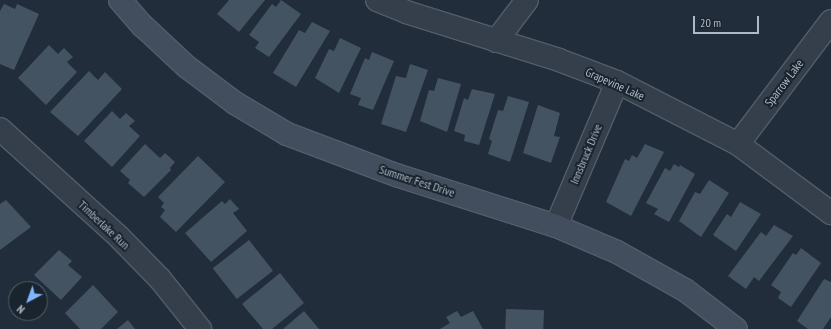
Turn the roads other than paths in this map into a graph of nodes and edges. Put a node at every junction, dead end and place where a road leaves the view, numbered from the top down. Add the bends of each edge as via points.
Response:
1 (120, 0) edge
2 (377, 0) edge
3 (527, 0) edge
4 (831, 21) edge
5 (496, 41) junction
6 (617, 82) junction
7 (0, 129) edge
8 (738, 144) junction
9 (831, 213) edge
10 (556, 226) junction
11 (200, 329) edge
12 (736, 329) edge

1 - 10 street, Summer Fest Drive via 143,26 187,67 235,104 286,134 396,175
2 - 5 street, Grapevine Lake
3 - 5 street
4 - 8 street, Sparrow Lake
5 - 6 street, Grapevine Lake via 559,60
6 - 8 street, Grapevine Lake
6 - 10 street, Innsbruck Drive
7 - 11 street, Timberlake Run via 119,237 160,279
8 - 9 street, Grapevine Lake
10 - 12 street, Summer Fest Drive via 617,252 685,290

